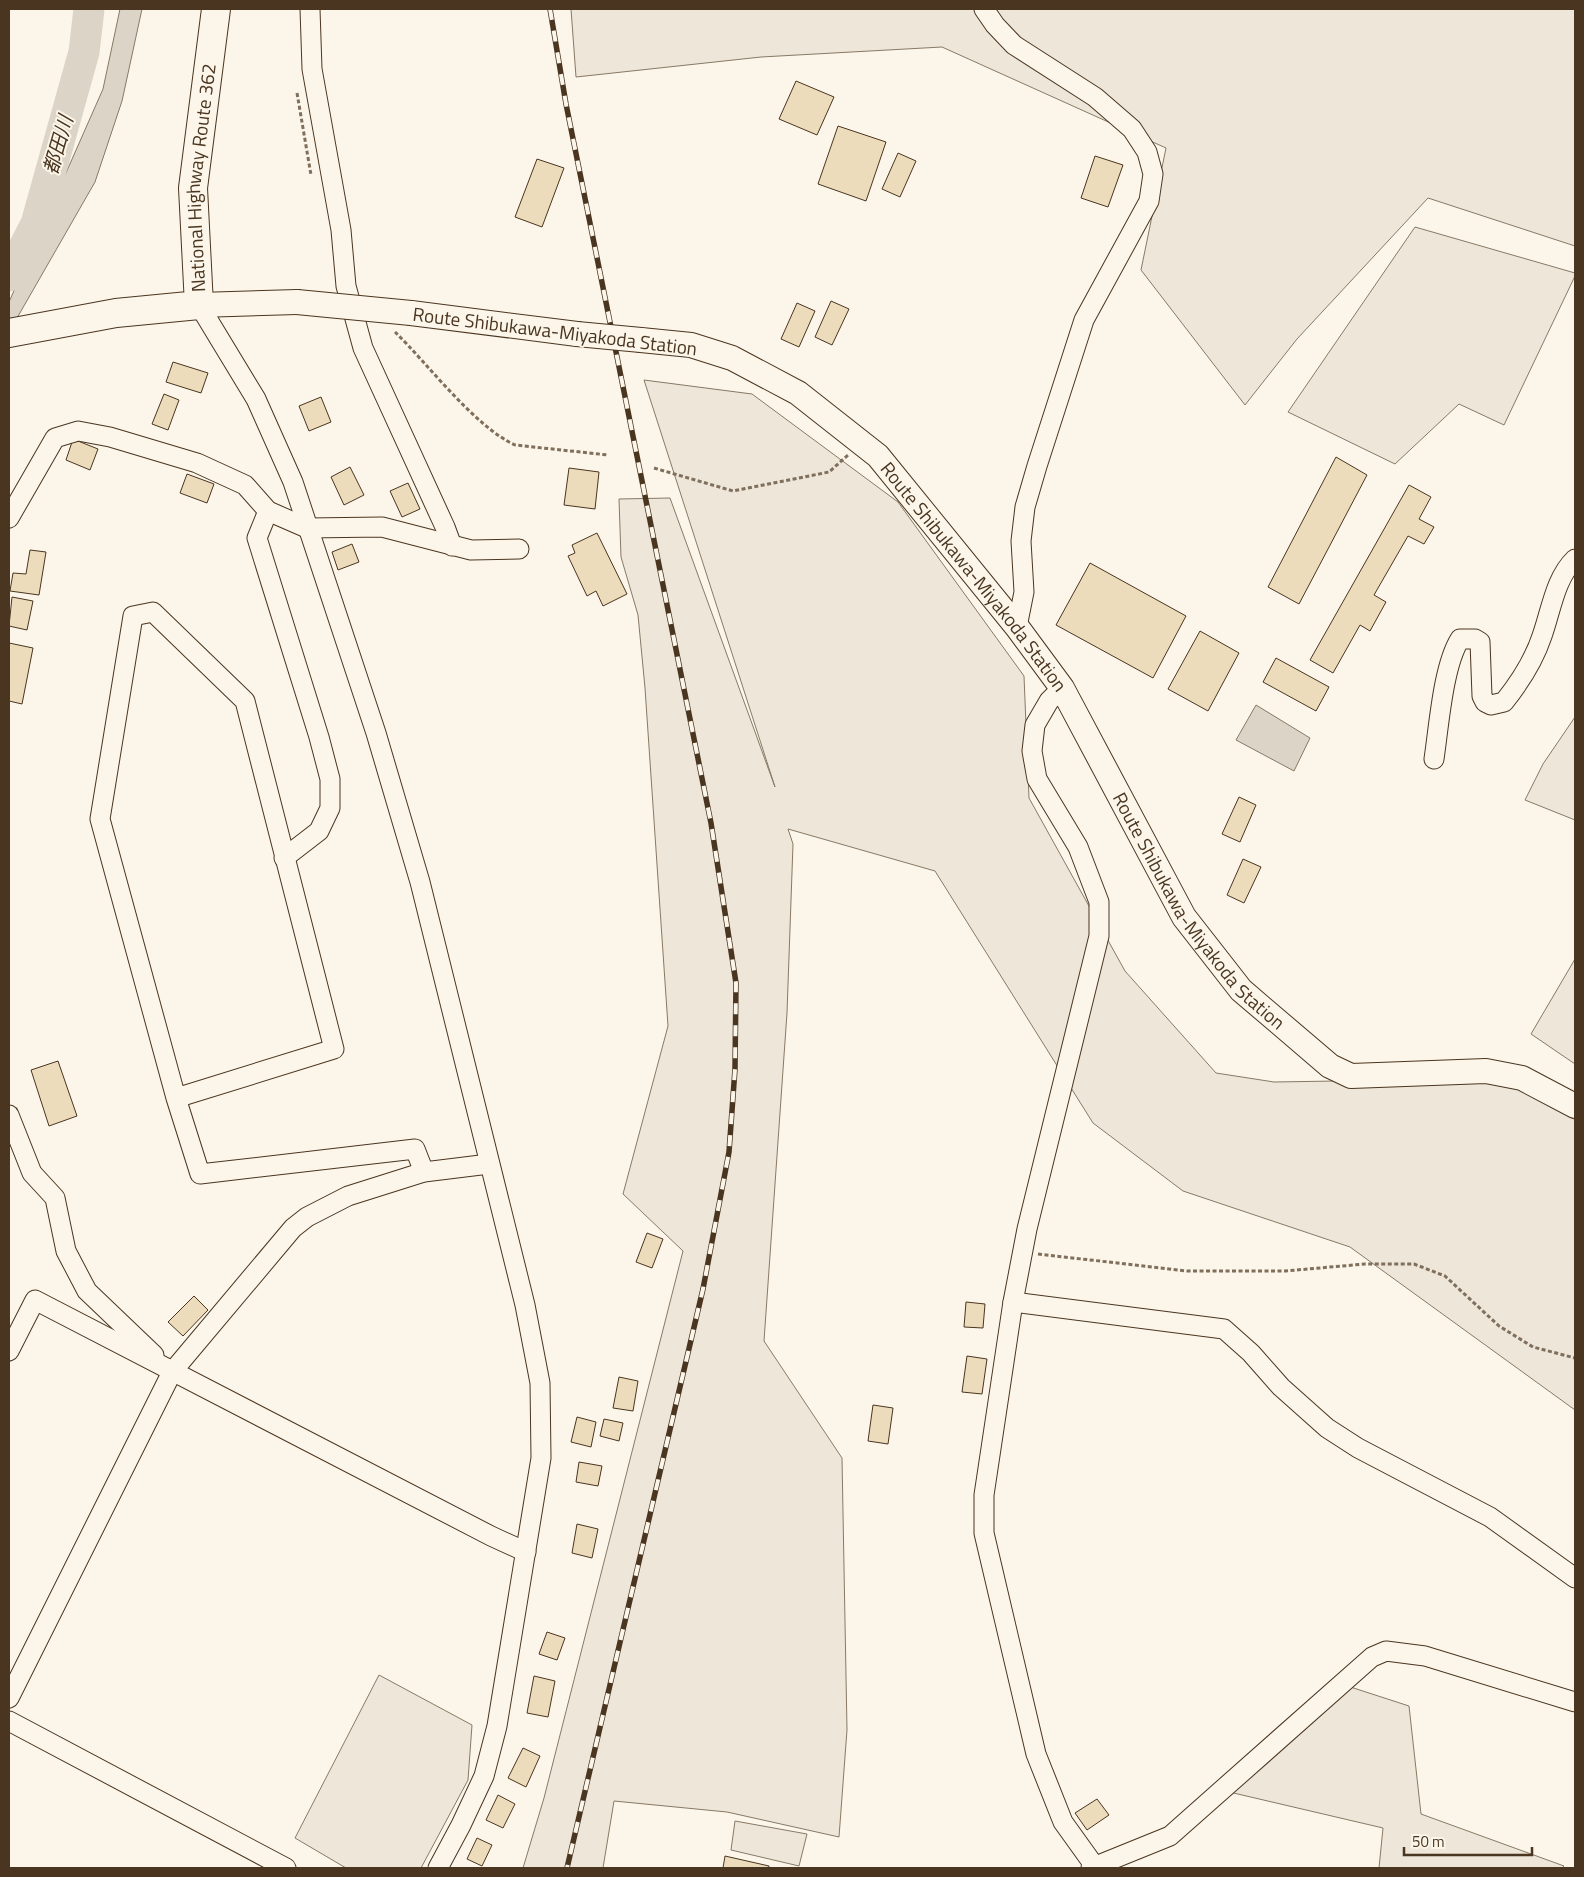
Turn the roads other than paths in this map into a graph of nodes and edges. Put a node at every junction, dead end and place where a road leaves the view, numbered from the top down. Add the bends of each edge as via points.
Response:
1 (216, 9) edge
2 (310, 9) edge
3 (984, 9) edge
4 (200, 305) junction
5 (9, 333) edge
6 (268, 511) junction
7 (9, 518) edge
8 (307, 528) junction
9 (452, 546) junction
10 (519, 549) dead end
11 (1575, 559) edge
12 (1017, 627) junction
13 (1062, 688) junction
14 (1434, 759) dead end
15 (284, 858) junction
16 (176, 1098) junction
17 (1575, 1106) edge
18 (9, 1115) edge
19 (489, 1164) junction
20 (424, 1172) junction
21 (1013, 1302) junction
22 (9, 1351) edge
23 (172, 1372) junction
24 (526, 1552) junction
25 (1575, 1578) edge
26 (9, 1698) edge
27 (1575, 1702) edge
28 (9, 1721) edge
29 (286, 1868) edge
30 (438, 1868) edge
31 (1094, 1868) edge

1 - 4 highway, National Highway Route 362 via 193,188
2 - 9 street via 312,69 341,230 346,286 363,348
3 - 12 street via 1014,45 1095,97 1132,129 1147,152 1153,174 1149,201 1084,320 1025,507 1021,541 1024,592
4 - 5 highway, National Highway Route 362 via 116,313
4 - 8 street via 256,399 293,482
4 - 12 main road, Route Shibukawa-Miyakoda Station, bridge via 298,302 411,313 692,345 732,358 798,393 878,456
6 - 7 street via 245,485 197,462 78,431 55,438
6 - 8 street
6 - 15 street via 257,538 330,779 330,808 319,831
8 - 9 street via 382,527
8 - 19 street via 376,733 420,882
9 - 10 street via 471,550
11 - 14 street via 1560,580 1542,638 1529,665 1504,702 1491,705 1485,702 1480,642 1460,639 1450,664
12 - 13 main road, Route Shibukawa-Miyakoda Station
13 - 17 main road, Route Shibukawa-Miyakoda Station via 1184,917 1241,990 1330,1066 1352,1076 1486,1071 1522,1078
13 - 21 street via 1049,700 1035,725 1032,751 1038,779 1078,847 1099,902 1099,936 1022,1252
15 - 16 street via 334,1049
15 - 16 street via 245,701 153,612 133,616 100,819
16 - 20 street via 200,1174 415,1149
18 - 23 street via 32,1173 55,1198 66,1251 87,1291
19 - 20 street
19 - 24 street via 525,1305 540,1383 541,1458
20 - 23 street via 348,1196 293,1228
21 - 25 street via 1224,1329 1328,1428 1358,1448 1490,1517
21 - 31 street via 984,1495 984,1533 1036,1754 1063,1822
22 - 23 street via 34,1300
23 - 24 street
23 - 26 street
24 - 30 street via 497,1726 484,1776
27 - 31 street via 1425,1656 1386,1651 1372,1657 1170,1836
28 - 29 street

